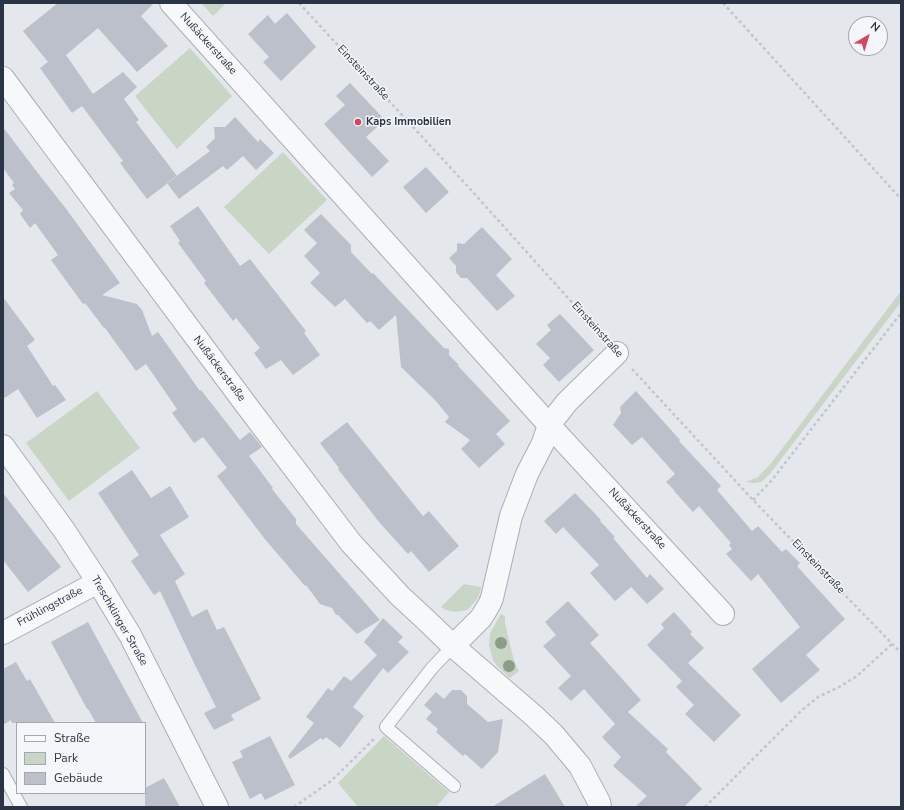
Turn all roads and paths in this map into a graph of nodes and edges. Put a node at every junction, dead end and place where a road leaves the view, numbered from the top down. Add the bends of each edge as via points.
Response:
1 (171, 3) edge
2 (299, 3) edge
3 (723, 3) edge
4 (3, 78) edge
5 (901, 199) edge
6 (901, 312) edge
7 (617, 353) junction
8 (550, 425) junction
9 (3, 446) edge
10 (753, 500) junction
11 (98, 582) junction
12 (723, 614) dead end
13 (3, 633) edge
14 (892, 644) junction
15 (453, 646) junction
16 (901, 653) edge
17 (386, 727) junction
18 (3, 774) edge
19 (454, 786) dead end
20 (21, 807) edge
21 (217, 807) edge
22 (294, 807) edge
23 (600, 807) edge
24 (705, 807) edge

1 - 8 street, Nußäckerstraße
2 - 7 path, Einsteinstraße
3 - 5 path
4 - 15 street, Nußäckerstraße via 351,543 400,596
6 - 10 path via 772,480
7 - 8 street via 568,402
7 - 10 path, Einsteinstraße
8 - 12 street, Nußäckerstraße
8 - 15 street via 511,516 489,605
9 - 11 street, Treschklinger Straße
10 - 14 path, Einsteinstraße
11 - 13 street, Frühlingstraße
11 - 21 street, Treschklinger Straße via 130,635
14 - 16 path, Einsteinstraße
14 - 24 path via 857,676 818,697 802,710
15 - 17 lane via 432,668
15 - 23 street, Nußäckerstraße via 554,735 580,766
17 - 19 lane
17 - 22 path via 331,781
18 - 20 lane

